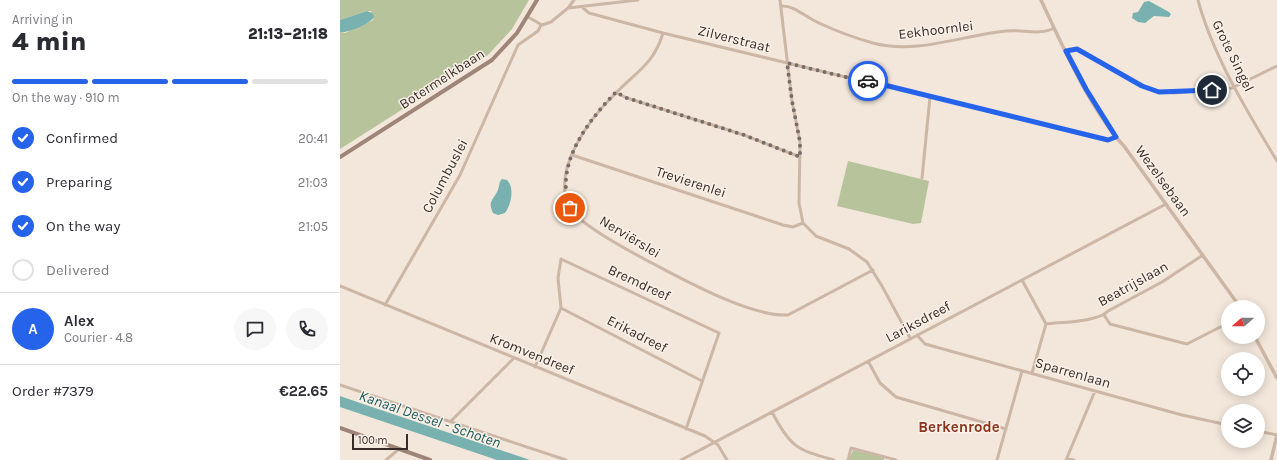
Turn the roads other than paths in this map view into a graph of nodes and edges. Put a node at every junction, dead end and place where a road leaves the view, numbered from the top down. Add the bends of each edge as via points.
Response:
1 (537, 0) edge
2 (574, 0) edge
3 (638, 0) edge
4 (780, 0) edge
5 (1041, 0) edge
6 (1198, 0) edge
7 (781, 6) junction
8 (568, 8) junction
9 (583, 8) junction
10 (528, 17) junction
11 (541, 25) junction
12 (1054, 28) junction
13 (663, 33) junction
14 (1066, 51) junction
15 (787, 63) junction
16 (1277, 66) edge
17 (1236, 87) junction
18 (616, 92) junction
19 (930, 97) junction
20 (1116, 137) junction
21 (572, 155) junction
22 (340, 157) edge
23 (800, 157) junction
24 (1277, 161) edge
25 (922, 178) dead end
26 (1166, 204) junction
27 (803, 223) junction
28 (1203, 255) junction
29 (873, 270) junction
30 (1022, 280) junction
31 (340, 286) edge
32 (1235, 300) edge
33 (385, 305) junction
34 (561, 308) junction
35 (1104, 315) junction
36 (1046, 324) junction
37 (1221, 327) edge
38 (917, 335) junction
39 (910, 338) junction
40 (1260, 344) edge
41 (514, 358) junction
42 (868, 361) junction
43 (536, 367) junction
44 (1022, 371) junction
45 (1032, 373) junction
46 (1277, 378) edge
47 (702, 381) junction
48 (340, 385) edge
49 (1095, 391) junction
50 (772, 412) junction
51 (451, 421) junction
52 (1221, 423) edge
53 (340, 428) edge
54 (686, 429) junction
55 (1006, 429) junction
56 (1265, 432) edge
57 (1277, 435) edge
58 (714, 443) junction
59 (1276, 447) edge
60 (399, 449) junction
61 (886, 459) edge
62 (386, 460) edge
63 (430, 460) edge
64 (566, 460) edge
65 (681, 460) edge
66 (727, 460) edge
67 (834, 460) edge
68 (848, 460) edge
69 (896, 460) edge
70 (998, 460) edge
71 (1067, 460) edge
72 (1074, 460) edge
73 (1271, 460) edge

1 - 10 main road, Botermelkbaan
2 - 8 street, Columbuslei
3 - 9 street
4 - 7 street
5 - 12 street, Wezelsebaan
6 - 17 street, Grote Singel via 1209,36
7 - 12 street, Eekhoornlei via 789,5 817,23 887,46 918,45 1007,31 1041,32
7 - 15 street
8 - 9 street
8 - 11 street, Columbuslei via 552,22
9 - 13 street, Zilverstraat via 589,13
10 - 11 street
10 - 22 main road, Botermelkbaan via 506,46 480,69
11 - 33 street, Columbuslei via 538,31 518,45 457,182
12 - 14 street, Wezelsebaan
13 - 15 street, Zilverstraat
13 - 18 street, Nerviërslei via 654,56
14 - 17 street via 1077,49 1142,86 1159,92
14 - 20 street, Wezelsebaan via 1088,94
15 - 19 street, Zilverstraat
15 - 23 street via 800,142
16 - 17 street
17 - 24 street, Grote Singel
18 - 21 street, Nerviërslei via 585,128
18 - 23 street via 627,98 744,135
19 - 20 street, Zilverstraat via 1108,140
19 - 25 street
20 - 26 street, Wezelsebaan
21 - 27 street, Trevierenlei via 783,225 793,227
21 - 29 street, Nerviërslei via 565,184 568,201 574,213 628,250 695,285 741,304 774,316 788,315
23 - 27 street via 798,202
26 - 28 street, Wezelsebaan
26 - 30 street, Lariksdreef
27 - 29 street via 816,236 860,255
28 - 32 street, Wezelsebaan
28 - 35 street, Beatrijslaan
29 - 39 street
30 - 36 street
30 - 38 street, Lariksdreef
31 - 33 street, Kromvendreef
33 - 41 street, Kromvendreef
34 - 43 street, Bremdreef
34 - 47 street, Erikadreef
34 - 47 street, Bremdreef via 558,278 561,259 719,333
35 - 36 street, Beatrijslaan via 1092,319
35 - 37 street via 1110,324 1187,344
36 - 45 street
38 - 39 street, Lariksdreef
38 - 44 street, Sparrenlaan via 925,344
39 - 42 street, Lariksdreef
40 - 46 street
41 - 43 street, Kromvendreef
41 - 51 street
42 - 50 street, Lariksdreef
42 - 55 street via 880,383 896,397
43 - 54 street, Kromvendreef
44 - 45 street, Sparrenlaan
44 - 55 street
45 - 49 street, Sparrenlaan
47 - 54 street, Bremdreef
48 - 51 street
49 - 52 street, Sparrenlaan
49 - 71 street
50 - 58 street, Lariksdreef
50 - 67 street via 786,436 796,446 811,454
51 - 64 street
53 - 60 main road
54 - 58 street, Kromvendreef via 705,436
55 - 70 street
56 - 57 street
57 - 59 street
58 - 65 street, Lariksdreef
58 - 66 street
59 - 73 street
60 - 62 street
60 - 63 main road
61 - 68 street via 851,448
61 - 69 street
71 - 72 street

